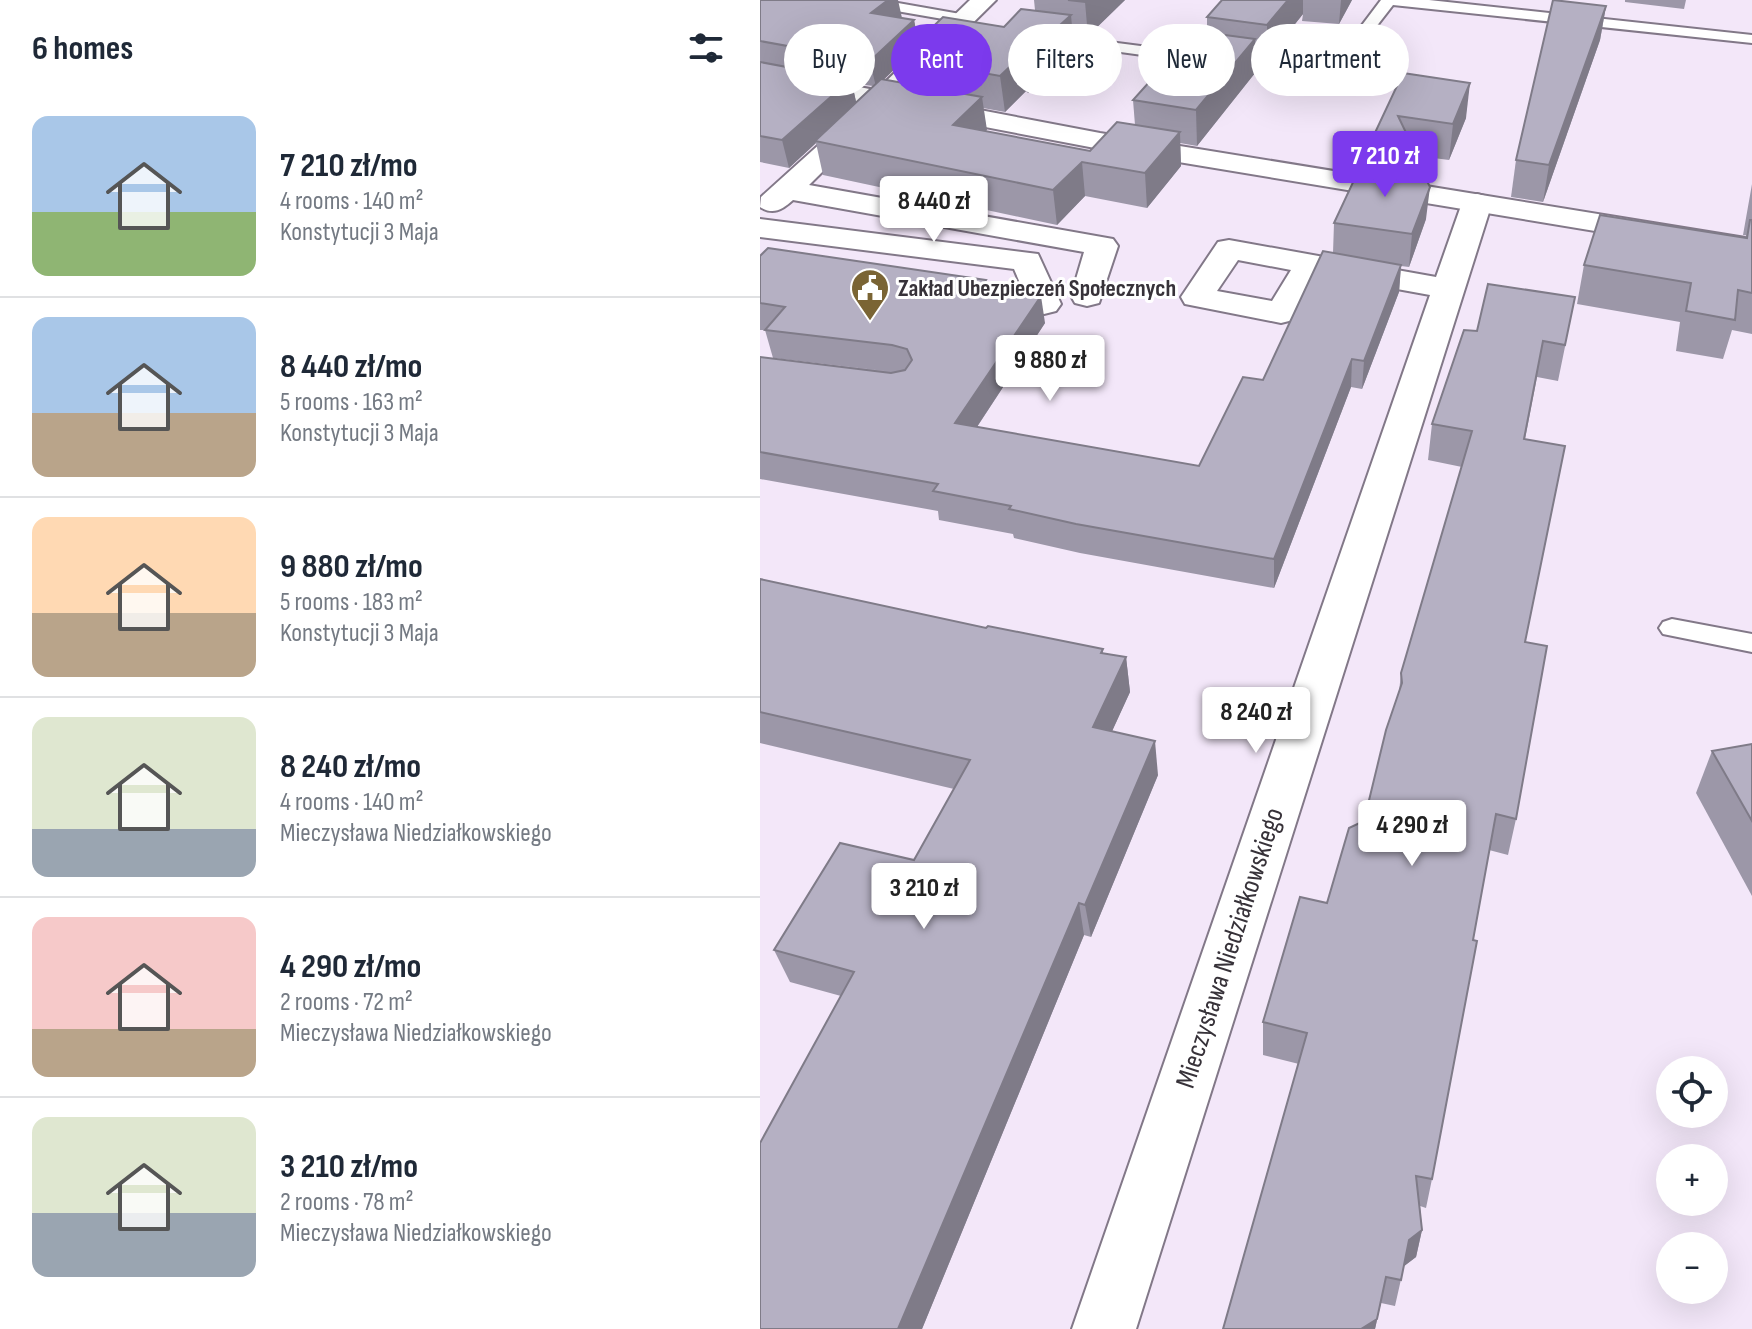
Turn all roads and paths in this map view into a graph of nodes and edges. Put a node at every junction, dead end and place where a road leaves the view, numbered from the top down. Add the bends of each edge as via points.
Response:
1 (856, 0) edge
2 (1389, 0) edge
3 (1520, 6) edge
4 (973, 19) edge
5 (1752, 39) edge
6 (1122, 48) edge
7 (760, 76) edge
8 (883, 100) junction
9 (786, 190) junction
10 (1477, 203) junction
11 (760, 214) edge
12 (760, 228) edge
13 (1752, 248) edge
14 (1312, 262) dead end
15 (1449, 289) junction
16 (1087, 296) dead end
17 (1044, 304) dead end
18 (1672, 628) dead end
19 (1752, 643) edge
20 (1104, 1329) edge

1 - 4 lane
2 - 3 lane
2 - 6 lane via 1343,60 1296,71
3 - 5 lane
4 - 8 street
7 - 8 street
8 - 9 street
8 - 10 street
9 - 11 street
9 - 16 street via 1102,246
10 - 13 street
10 - 15 street, Mieczysława Niedziałkowskiego
12 - 17 street via 1027,261
14 - 15 street
15 - 20 street, Mieczysława Niedziałkowskiego
18 - 19 lane

